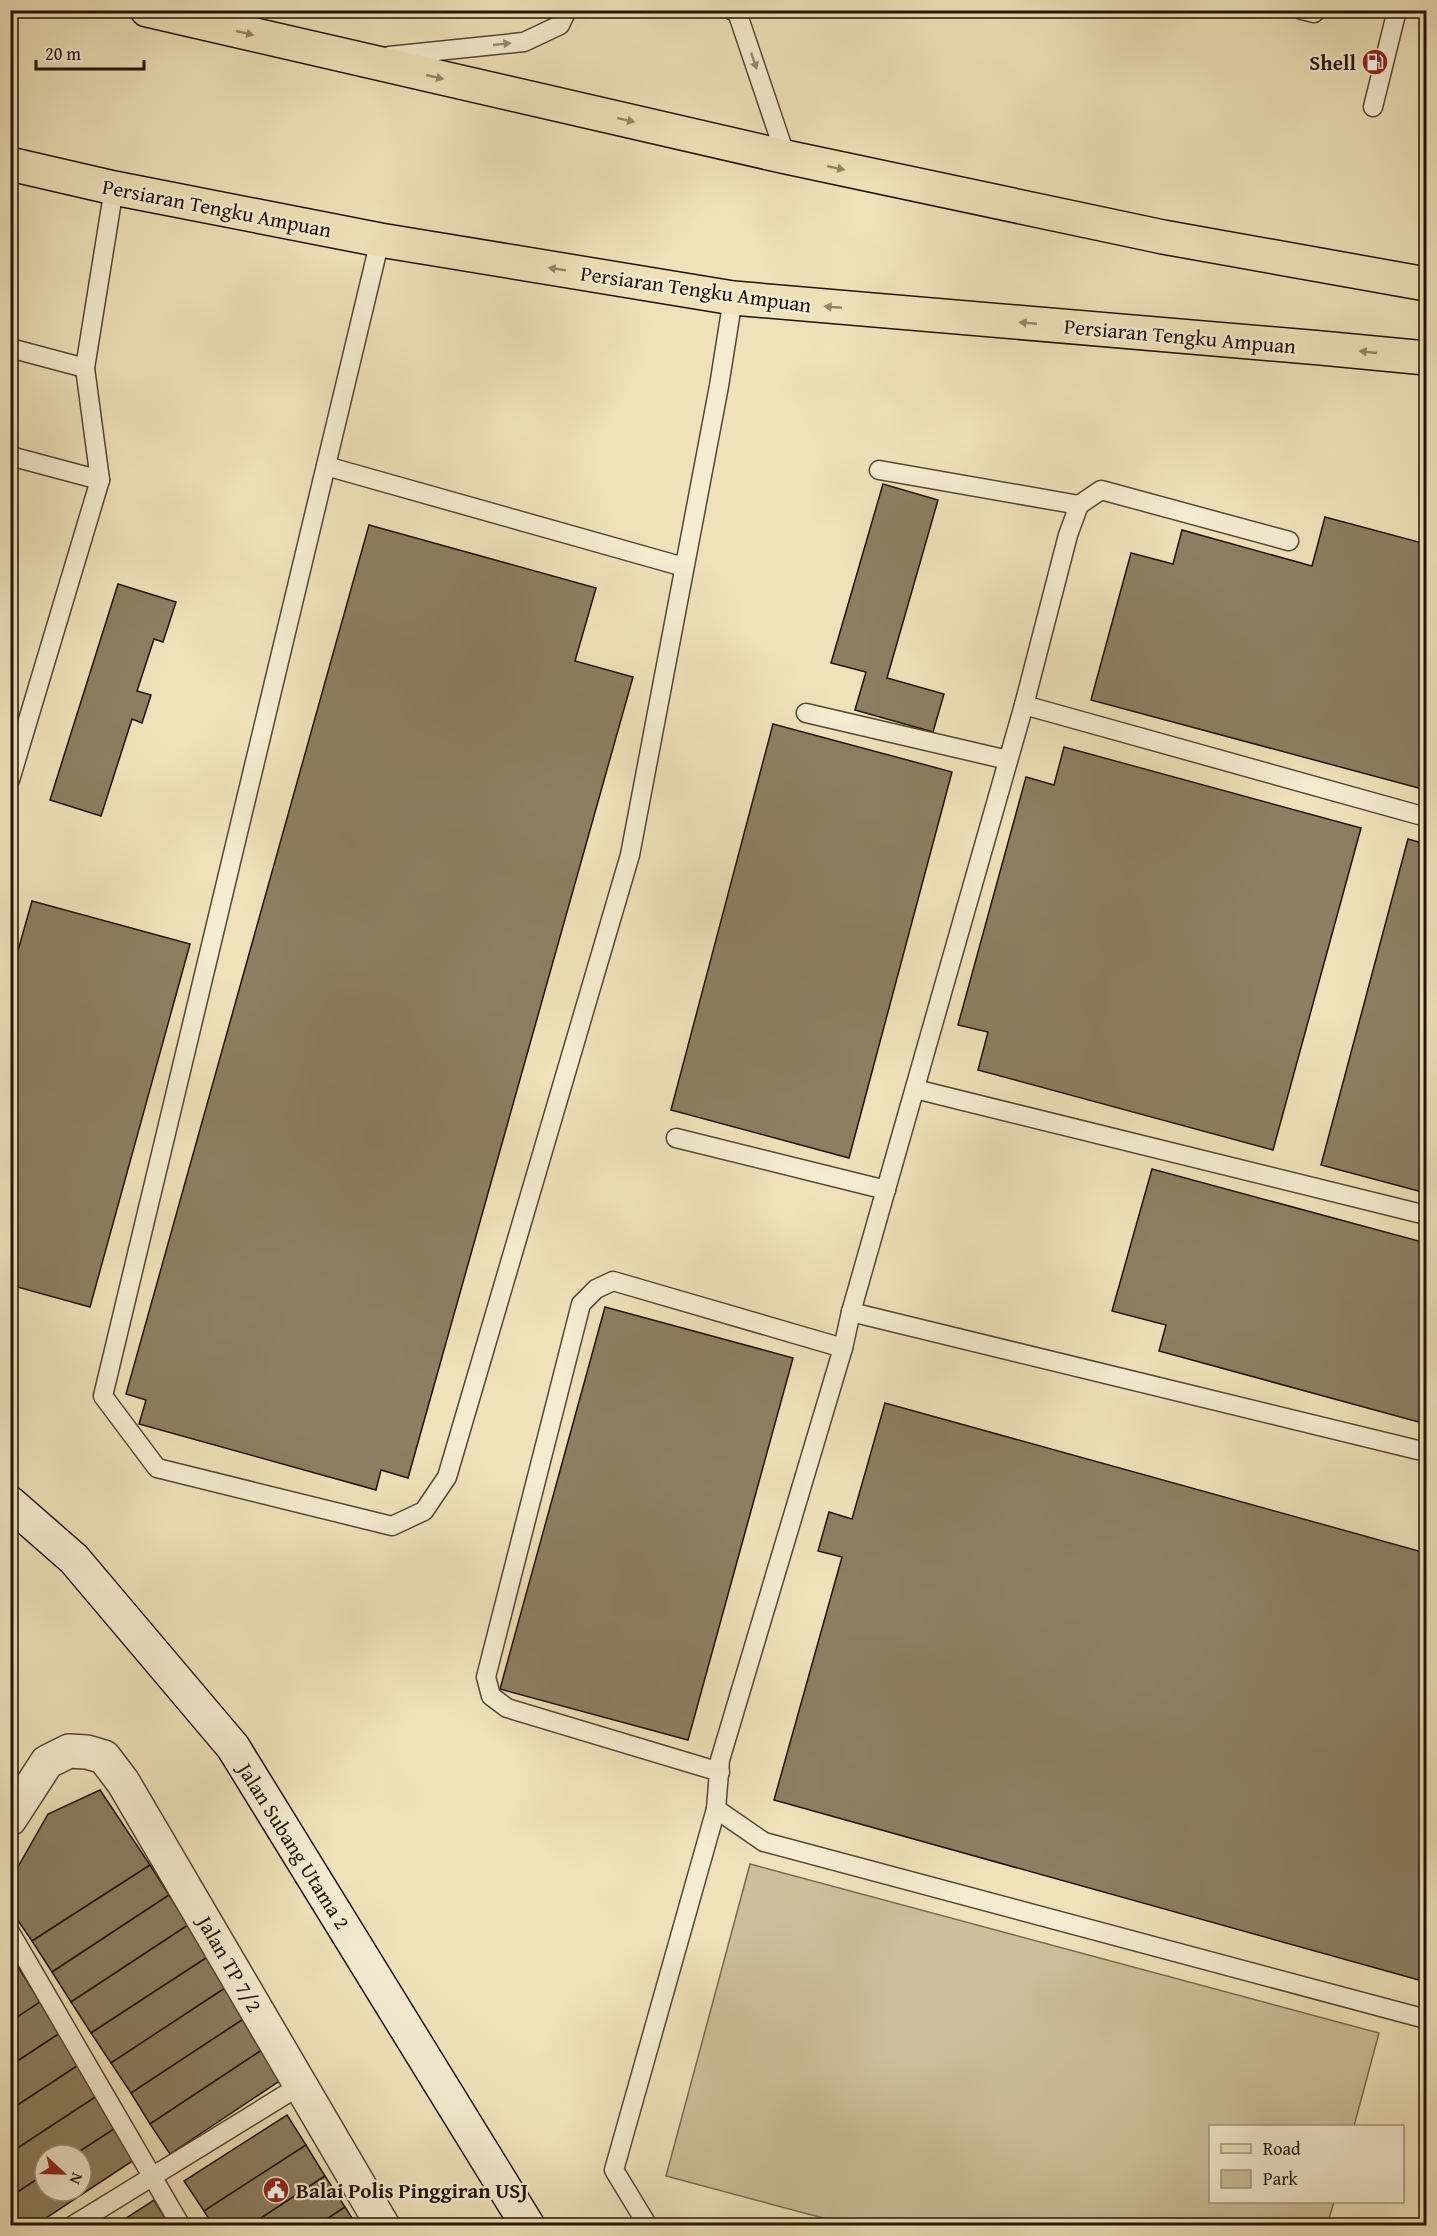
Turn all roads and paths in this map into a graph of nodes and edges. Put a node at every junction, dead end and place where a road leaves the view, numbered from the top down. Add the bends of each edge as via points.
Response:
1 (147, 10) edge
2 (567, 10) edge
3 (730, 10) edge
4 (1302, 10) edge
5 (1317, 10) edge
6 (1397, 10) edge
7 (361, 60) junction
8 (1373, 107) dead end
9 (786, 157) junction
10 (10, 164) edge
11 (114, 188) junction
12 (380, 240) junction
13 (1426, 284) edge
14 (733, 298) junction
15 (10, 348) edge
16 (1426, 358) edge
17 (85, 368) junction
18 (10, 456) edge
19 (326, 466) junction
20 (879, 470) dead end
21 (100, 480) junction
22 (1079, 505) junction
23 (1289, 541) dead end
24 (684, 567) junction
25 (1024, 705) junction
26 (806, 713) dead end
27 (1008, 760) junction
28 (10, 780) edge
29 (1426, 817) edge
30 (915, 1089) junction
31 (676, 1138) dead end
32 (886, 1190) junction
33 (1426, 1215) edge
34 (851, 1312) junction
35 (843, 1348) junction
36 (1426, 1452) edge
37 (10, 1503) edge
38 (720, 1772) junction
39 (716, 1809) junction
40 (10, 1819) edge
41 (10, 1932) edge
42 (1426, 2019) edge
43 (301, 2085) junction
44 (153, 2177) junction
45 (72, 2226) edge
46 (181, 2226) edge
47 (383, 2226) edge
48 (528, 2226) edge
49 (648, 2226) edge

1 -> 7 main road
7 -> 2 lane via 524,42 560,25
3 -> 9 lane via 737,12
4 - 5 lane
6 - 8 lane
7 -> 9 main road
9 -> 13 main road via 1163,237
10 - 11 main road, Persiaran Tengku Ampuan
11 - 12 main road, Persiaran Tengku Ampuan
11 - 17 lane
14 -> 12 main road, Persiaran Tengku Ampuan
12 - 19 lane
16 -> 14 main road, Persiaran Tengku Ampuan
14 - 24 lane
15 - 17 lane
17 - 21 lane
18 - 21 lane
19 - 24 lane
19 - 24 lane via 104,1396 157,1468 392,1526 424,1511 447,1477 630,855
20 - 22 lane
21 - 28 lane
22 - 23 lane via 1101,490
22 - 25 lane
25 - 27 lane
25 - 29 lane
26 - 27 lane
27 - 30 lane
30 - 32 lane
30 - 33 lane
31 - 32 lane
32 - 34 lane
34 - 35 lane
34 - 36 lane
35 - 38 lane
35 - 38 lane via 613,1281 596,1289 581,1304 486,1677 491,1696 507,1708
37 - 48 main road, Jalan Subang Utama 2 via 74,1559 233,1747
38 - 39 lane
39 - 42 lane via 764,1842
39 - 49 lane via 614,2170
40 - 43 main road, Jalan TP 7/2 via 47,1762 69,1751 104,1757 123,1782
41 - 44 lane
43 - 44 lane
43 - 47 main road, Jalan TP 7/2
44 - 45 lane
44 - 46 lane

